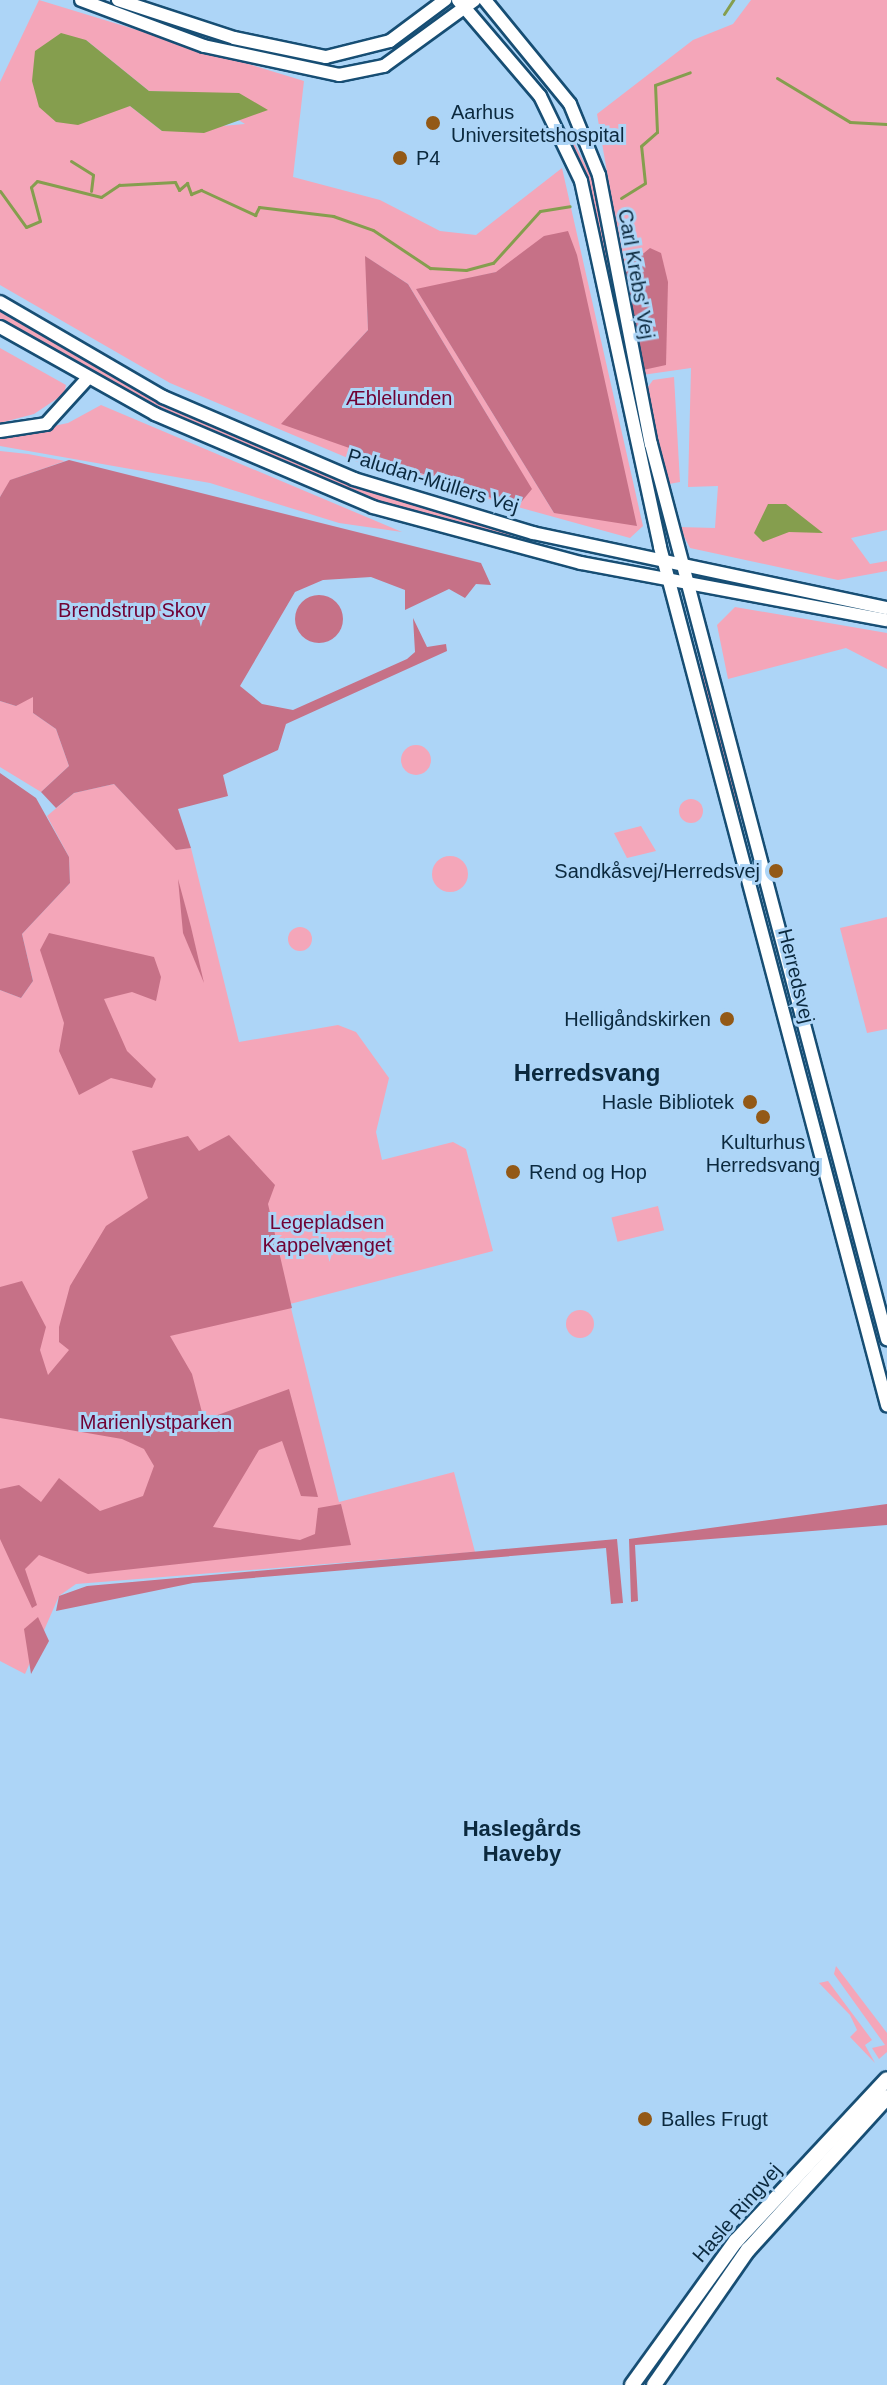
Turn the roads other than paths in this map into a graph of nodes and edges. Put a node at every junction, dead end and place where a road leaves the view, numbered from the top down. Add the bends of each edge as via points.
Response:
1 (81, 0) edge
2 (118, 0) edge
3 (445, 0) edge
4 (485, 0) edge
5 (467, 2) edge
6 (0, 302) edge
7 (0, 327) edge
8 (87, 379) junction
9 (0, 431) edge
10 (663, 558) junction
11 (682, 562) junction
12 (668, 579) junction
13 (687, 583) junction
14 (887, 608) edge
15 (887, 620) edge
16 (887, 1339) edge
17 (887, 1405) edge
18 (887, 2079) edge
19 (887, 2097) edge
20 (632, 2385) edge
21 (654, 2385) edge

1 - 5 street via 204,46 315,75 384,66
2 - 3 street via 234,38 326,57 390,41
4 - 11 street, Carl Krebs' Vej via 556,85 591,151 630,358
5 - 10 street, Carl Krebs' Vej via 540,96 574,158
6 - 10 street, Paludan-Müllers Vej via 163,397 291,454 477,518
7 - 8 street, Paludan-Müllers Vej
8 - 9 street via 46,424
8 - 12 street, Paludan-Müllers Vej via 211,441 373,507 511,547
10 - 11 street, Paludan-Müllers Vej
10 - 12 street, Herredsvej
11 - 13 street, Carl Krebs' Vej
11 - 14 street, Paludan-Müllers Vej
12 - 13 street, Paludan-Müllers Vej
12 - 17 street, Herredsvej
13 - 15 street, Paludan-Müllers Vej
13 - 16 street, Herredsvej
18 - 20 main road, Hasle Ringvej via 736,2241
19 - 21 main road, Hasle Ringvej via 748,2250

